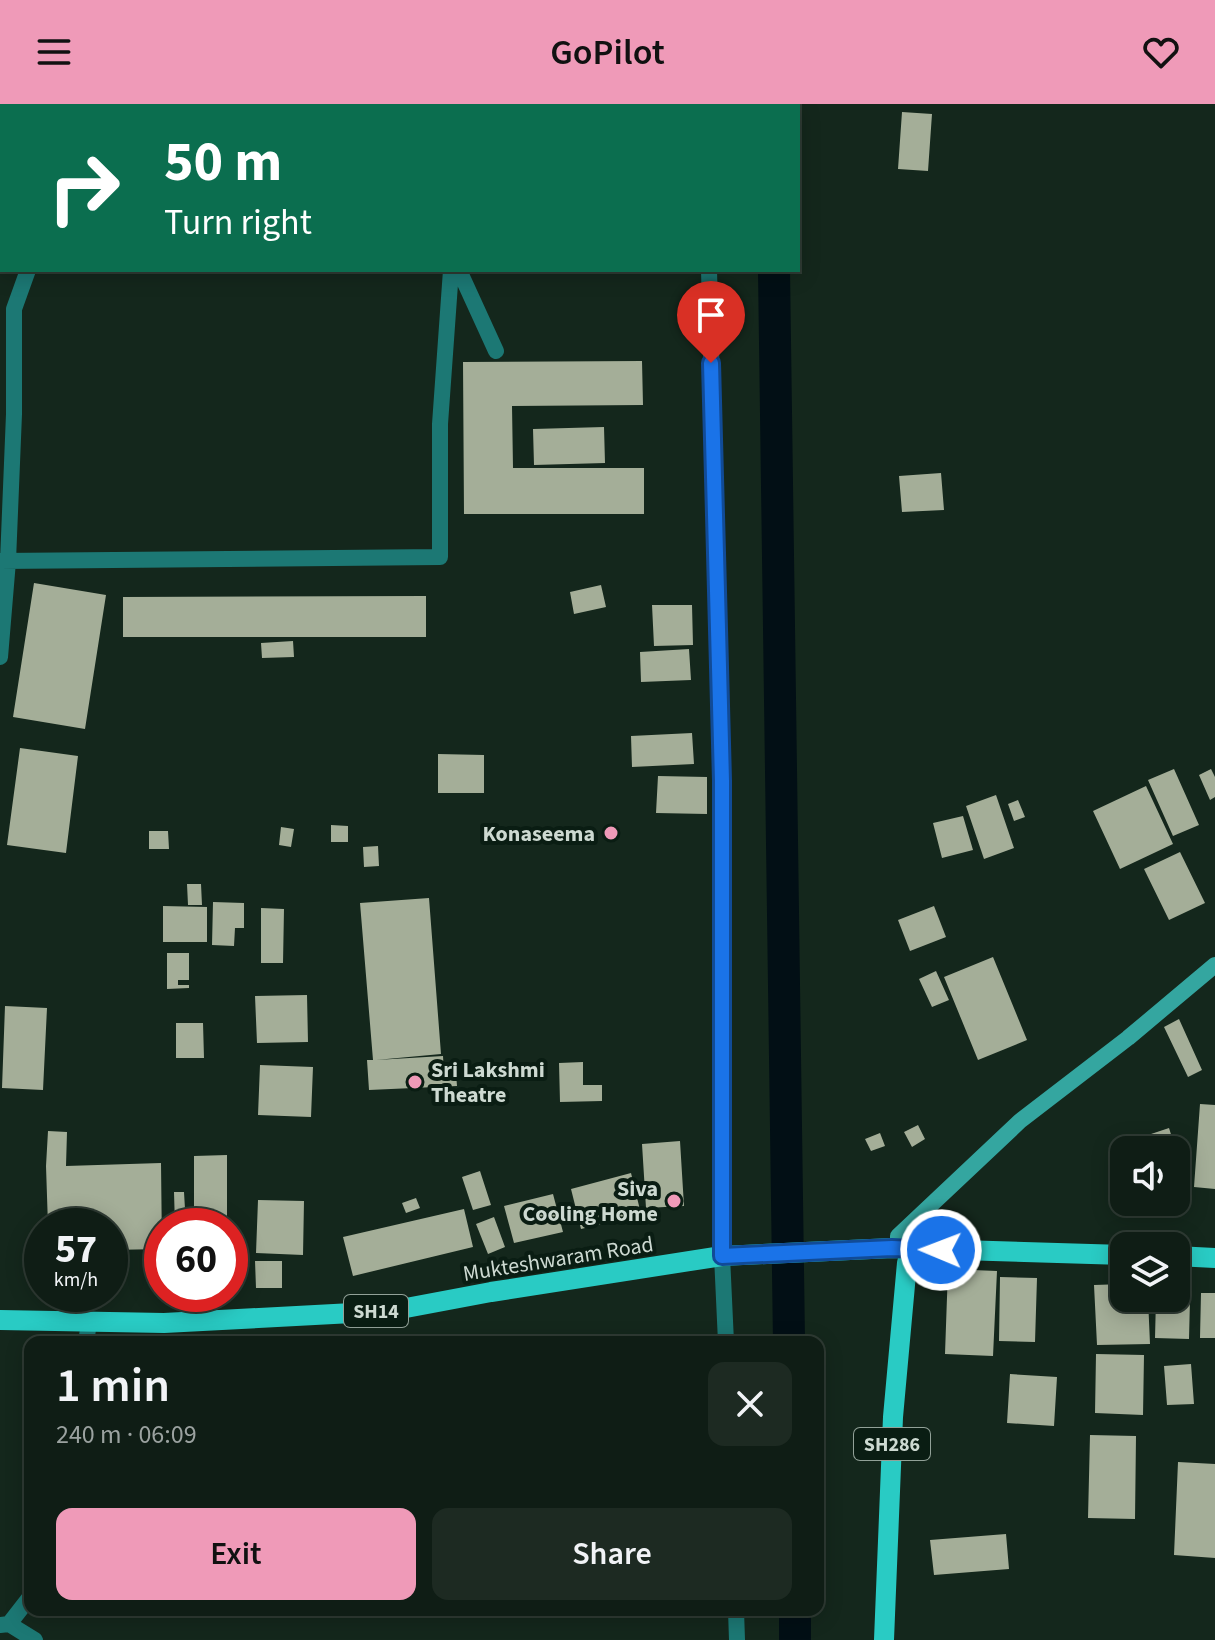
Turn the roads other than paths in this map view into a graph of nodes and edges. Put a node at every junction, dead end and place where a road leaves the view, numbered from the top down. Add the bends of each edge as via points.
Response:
1 (27, 272) edge
2 (451, 272) edge
3 (460, 272) edge
4 (709, 272) edge
5 (496, 351) dead end
6 (4, 561) edge
7 (0, 657) edge
8 (1215, 965) edge
9 (904, 1249) junction
10 (1110, 1255) edge
11 (722, 1256) junction
12 (1190, 1257) edge
13 (1215, 1258) edge
14 (0, 1320) edge
15 (88, 1332) edge
16 (726, 1336) edge
17 (24, 1603) edge
18 (736, 1616) edge
19 (5, 1624) edge
20 (35, 1640) edge
21 (737, 1640) edge
22 (884, 1640) edge

1 - 6 street via 14,309 14,414
2 - 6 street via 440,424 440,557
3 - 5 street
4 - 11 street via 722,781
6 - 7 street
8 - 9 main road via 1020,1121 898,1236
9 - 10 main road, Mukteshwaram Road / SH14
9 - 11 main road, Mukteshwaram Road / SH14
9 - 22 main road, SH286
11 - 15 main road, Mukteshwaram Road / SH14 via 390,1311
11 - 16 street
12 - 13 main road
14 - 15 main road, Mukteshwaram Road / SH14
17 - 19 street
18 - 21 street
19 - 20 street

